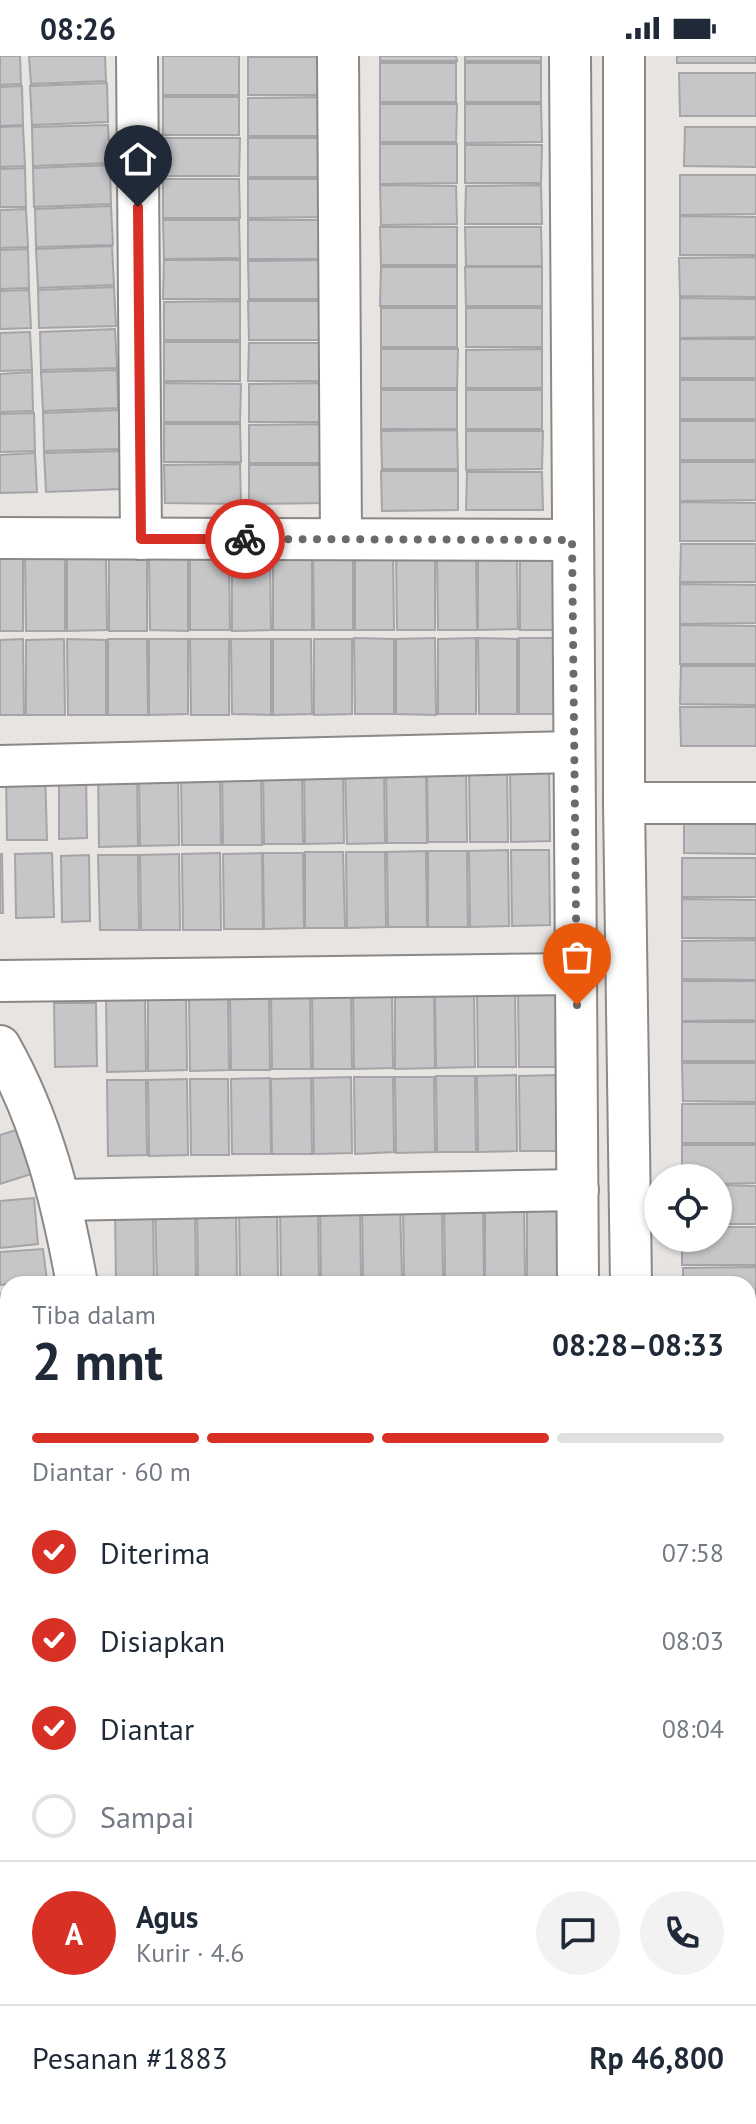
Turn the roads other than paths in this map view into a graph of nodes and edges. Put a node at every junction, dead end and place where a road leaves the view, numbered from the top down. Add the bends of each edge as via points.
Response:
1 (137, 56) edge
2 (338, 56) edge
3 (570, 56) edge
4 (624, 56) edge
5 (0, 538) edge
6 (141, 539) junction
7 (341, 539) junction
8 (572, 540) junction
9 (573, 752) junction
10 (0, 766) edge
11 (624, 803) junction
12 (756, 803) edge
13 (577, 974) junction
14 (0, 981) edge
15 (0, 1046) edge
16 (578, 1190) junction
17 (60, 1200) junction
18 (75, 1276) edge
19 (578, 1276) edge
20 (631, 1276) edge

1 - 6 street
2 - 7 street
3 - 8 street
4 - 11 street
5 - 6 street
6 - 7 street
7 - 8 street
8 - 9 street
9 - 10 street
9 - 13 street
11 - 12 street
11 - 20 street
13 - 14 street
13 - 16 street
15 - 17 street via 35,1116
16 - 17 street
16 - 19 street
17 - 18 street

